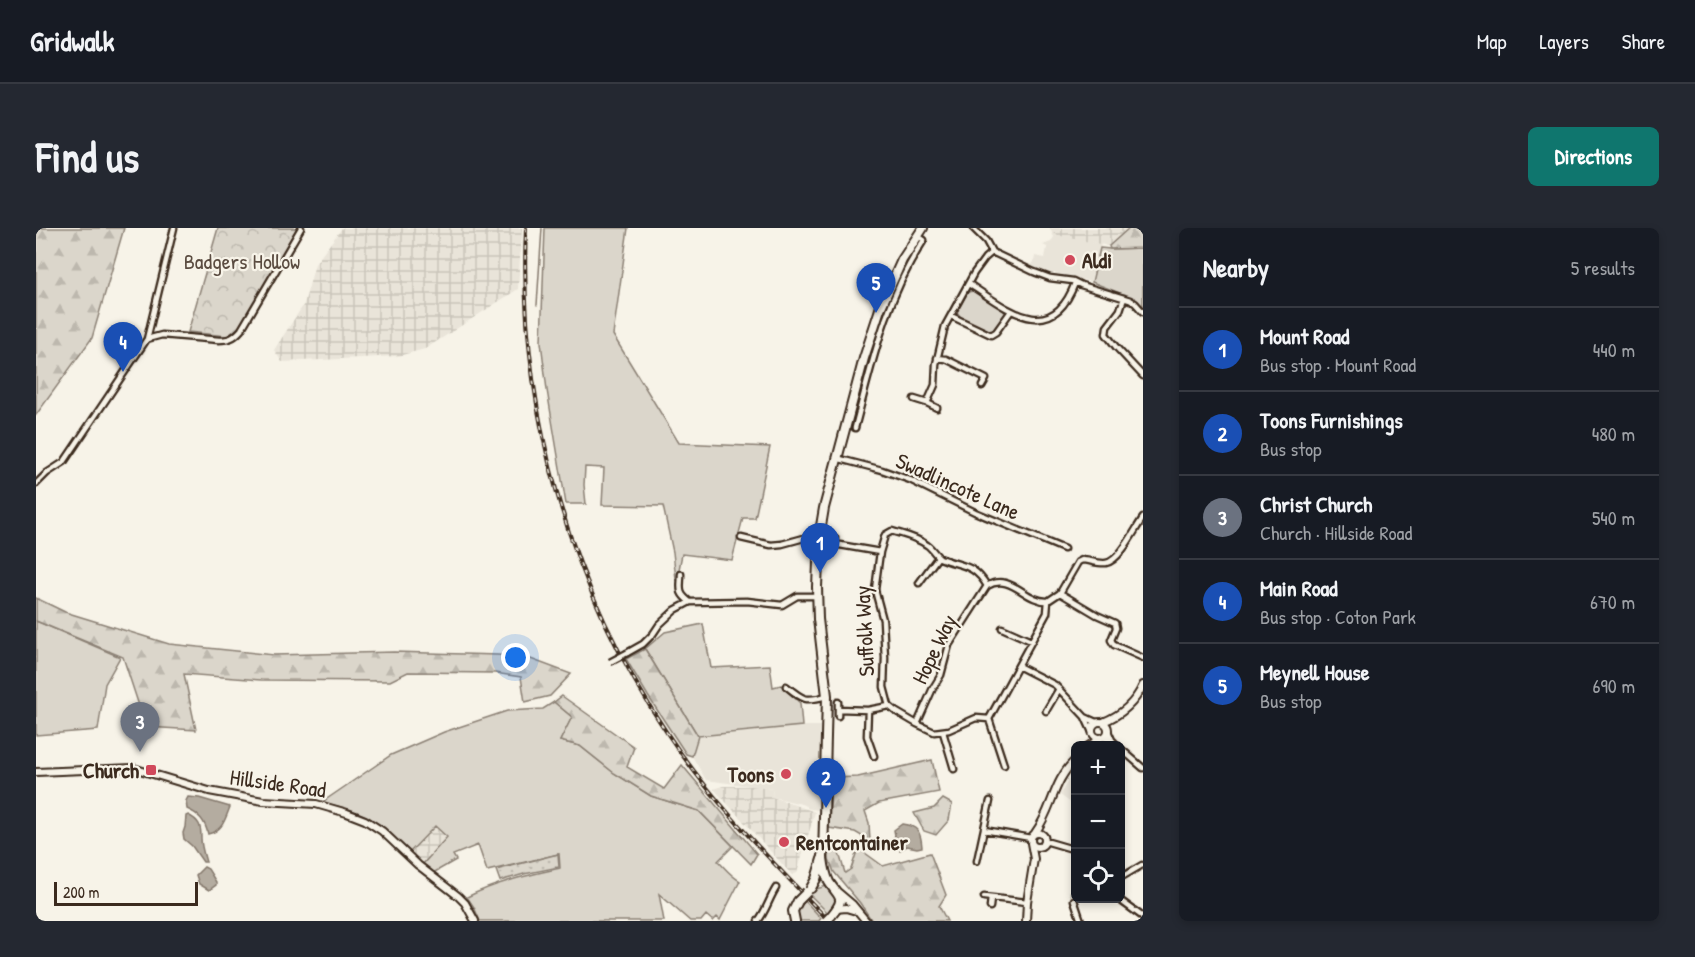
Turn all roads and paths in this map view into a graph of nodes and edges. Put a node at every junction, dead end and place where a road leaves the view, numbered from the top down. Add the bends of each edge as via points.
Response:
1 (174, 228) edge
2 (301, 228) edge
3 (923, 228) edge
4 (973, 228) edge
5 (918, 236) junction
6 (992, 252) junction
7 (1075, 283) junction
8 (969, 284) junction
9 (1124, 298) junction
10 (1011, 310) junction
11 (1143, 312) edge
12 (951, 316) junction
13 (147, 339) junction
14 (864, 358) junction
15 (937, 358) junction
16 (873, 361) junction
17 (1143, 376) edge
18 (982, 386) dead end
19 (914, 399) dead end
20 (927, 403) junction
21 (937, 408) dead end
22 (855, 428) dead end
23 (836, 458) junction
24 (36, 484) edge
25 (1143, 518) edge
26 (741, 538) dead end
27 (819, 538) junction
28 (1064, 549) dead end
29 (833, 550) dead end
30 (880, 552) junction
31 (938, 557) junction
32 (681, 574) dead end
33 (919, 584) dead end
34 (987, 586) junction
35 (1060, 593) junction
36 (817, 596) junction
37 (1048, 601) junction
38 (690, 602) junction
39 (1002, 628) dead end
40 (1031, 641) junction
41 (1143, 658) edge
42 (610, 662) dead end
43 (1018, 666) junction
44 (786, 686) dead end
45 (1143, 686) edge
46 (1059, 689) junction
47 (827, 696) junction
48 (838, 702) dead end
49 (889, 706) junction
50 (838, 709) junction
51 (868, 710) junction
52 (1046, 711) dead end
53 (838, 716) dead end
54 (1085, 717) junction
55 (989, 718) junction
56 (1113, 718) junction
57 (1100, 722) junction
58 (917, 724) junction
59 (1108, 729) junction
60 (1092, 731) junction
61 (943, 732) junction
62 (1102, 738) junction
63 (1112, 740) joint
64 (1090, 741) edge
65 (1096, 741) edge
66 (1125, 752) edge
67 (874, 756) dead end
68 (1004, 765) dead end
69 (1071, 765) edge
70 (1143, 768) edge
71 (954, 769) dead end
72 (36, 772) edge
73 (990, 801) dead end
74 (1043, 820) junction
75 (984, 830) junction
76 (1032, 838) junction
77 (1044, 840) junction
78 (1073, 849) edge
79 (823, 858) junction
80 (977, 861) dead end
81 (1142, 866) edge
82 (1033, 870) junction
83 (1125, 875) edge
84 (831, 886) junction
85 (776, 888) dead end
86 (809, 890) junction
87 (838, 893) junction
88 (984, 897) dead end
89 (991, 898) junction
90 (1027, 902) junction
91 (1075, 903) edge
92 (1123, 903) edge
93 (1125, 905) junction
94 (990, 908) dead end
95 (1121, 911) dead end
96 (859, 912) junction
97 (831, 915) edge
98 (1143, 917) edge
99 (792, 919) edge
100 (475, 921) edge
101 (758, 921) edge
102 (866, 921) edge
103 (1026, 921) edge
104 (1081, 921) edge

1 - 13 street
2 - 13 street via 241,330 232,338 162,335
3 - 5 highway
4 - 6 street
5 - 14 highway via 887,291
5 - 16 street via 924,240 894,294
6 - 7 street via 1050,278
6 - 8 street
7 - 9 street
7 - 10 street via 1064,306 1048,317 1040,319
8 - 10 street
8 - 12 street
9 - 11 street via 1136,303
9 - 17 street via 1106,334
10 - 12 street via 991,335
12 - 15 street
13 - 24 street via 64,462
14 - 16 street
14 - 23 highway
15 - 18 street via 986,379
15 - 20 street via 935,385
16 - 22 street
19 - 20 street
20 - 21 street
23 - 27 highway
23 - 28 street, Swadlincote Lane via 910,480
25 - 35 street via 1121,554 1106,563 1082,560 1075,565
26 - 27 street via 771,544
27 - 36 highway
29 - 30 street via 835,541
30 - 31 street, Suffolk Way via 885,535 892,531 917,538
30 - 49 street, Suffolk Way via 875,590 883,620 884,687
31 - 33 street
31 - 34 street, Suffolk Way via 970,567
32 - 38 street via 681,593
34 - 37 street via 1002,581 1039,601
34 - 58 street, Hope Way via 950,645 941,675
35 - 37 street
35 - 41 street via 1114,623 1114,645
36 - 38 street via 797,596 782,605
36 - 47 highway
37 - 40 street via 1047,613
38 - 42 street, bridge via 675,610 643,644
39 - 40 street
40 - 43 street
43 - 46 street
43 - 55 street
44 - 47 street via 801,699 810,701
45 - 56 street via 1134,700
46 - 52 street
46 - 54 street
47 - 79 highway
48 - 50 street
49 - 51 street
49 - 58 street, Suffolk Way
50 - 51 street
50 - 53 street
51 - 67 street via 867,736
54 - 57 street
54 - 60 street
55 - 61 street via 976,718
55 - 68 street
56 - 57 street
56 - 59 street
57 - 59 street
57 - 60 street via 1093,724
58 - 61 street, Suffolk Way
59 - 62 street
59 - 63 street
60 - 62 street via 1095,737
60 - 64 street
61 - 71 street
62 - 63 street
62 - 65 street
66 - 70 street
69 - 74 street via 1059,780
72 - 100 street, Hillside Road via 133,768 209,791 263,801 316,804 347,813 382,831 458,896
73 - 75 street
74 - 76 street
74 - 77 street
75 - 76 street
75 - 80 street
76 - 77 street via 1040,833
76 - 77 street via 1037,847
76 - 82 street
77 - 78 street
77 - 82 street
79 - 84 highway
79 - 86 highway
81 - 83 street
82 - 90 street
84 - 86 highway via 824,884
84 - 87 highway
85 - 101 street
86 - 99 highway, bridge via 798,901
87 - 96 street
87 - 97 highway via 839,903
88 - 89 street
89 - 90 street
89 - 94 street
90 - 103 street
91 - 104 street
92 - 93 street
93 - 95 street
93 - 98 street
96 - 97 street via 846,908
96 - 102 street

